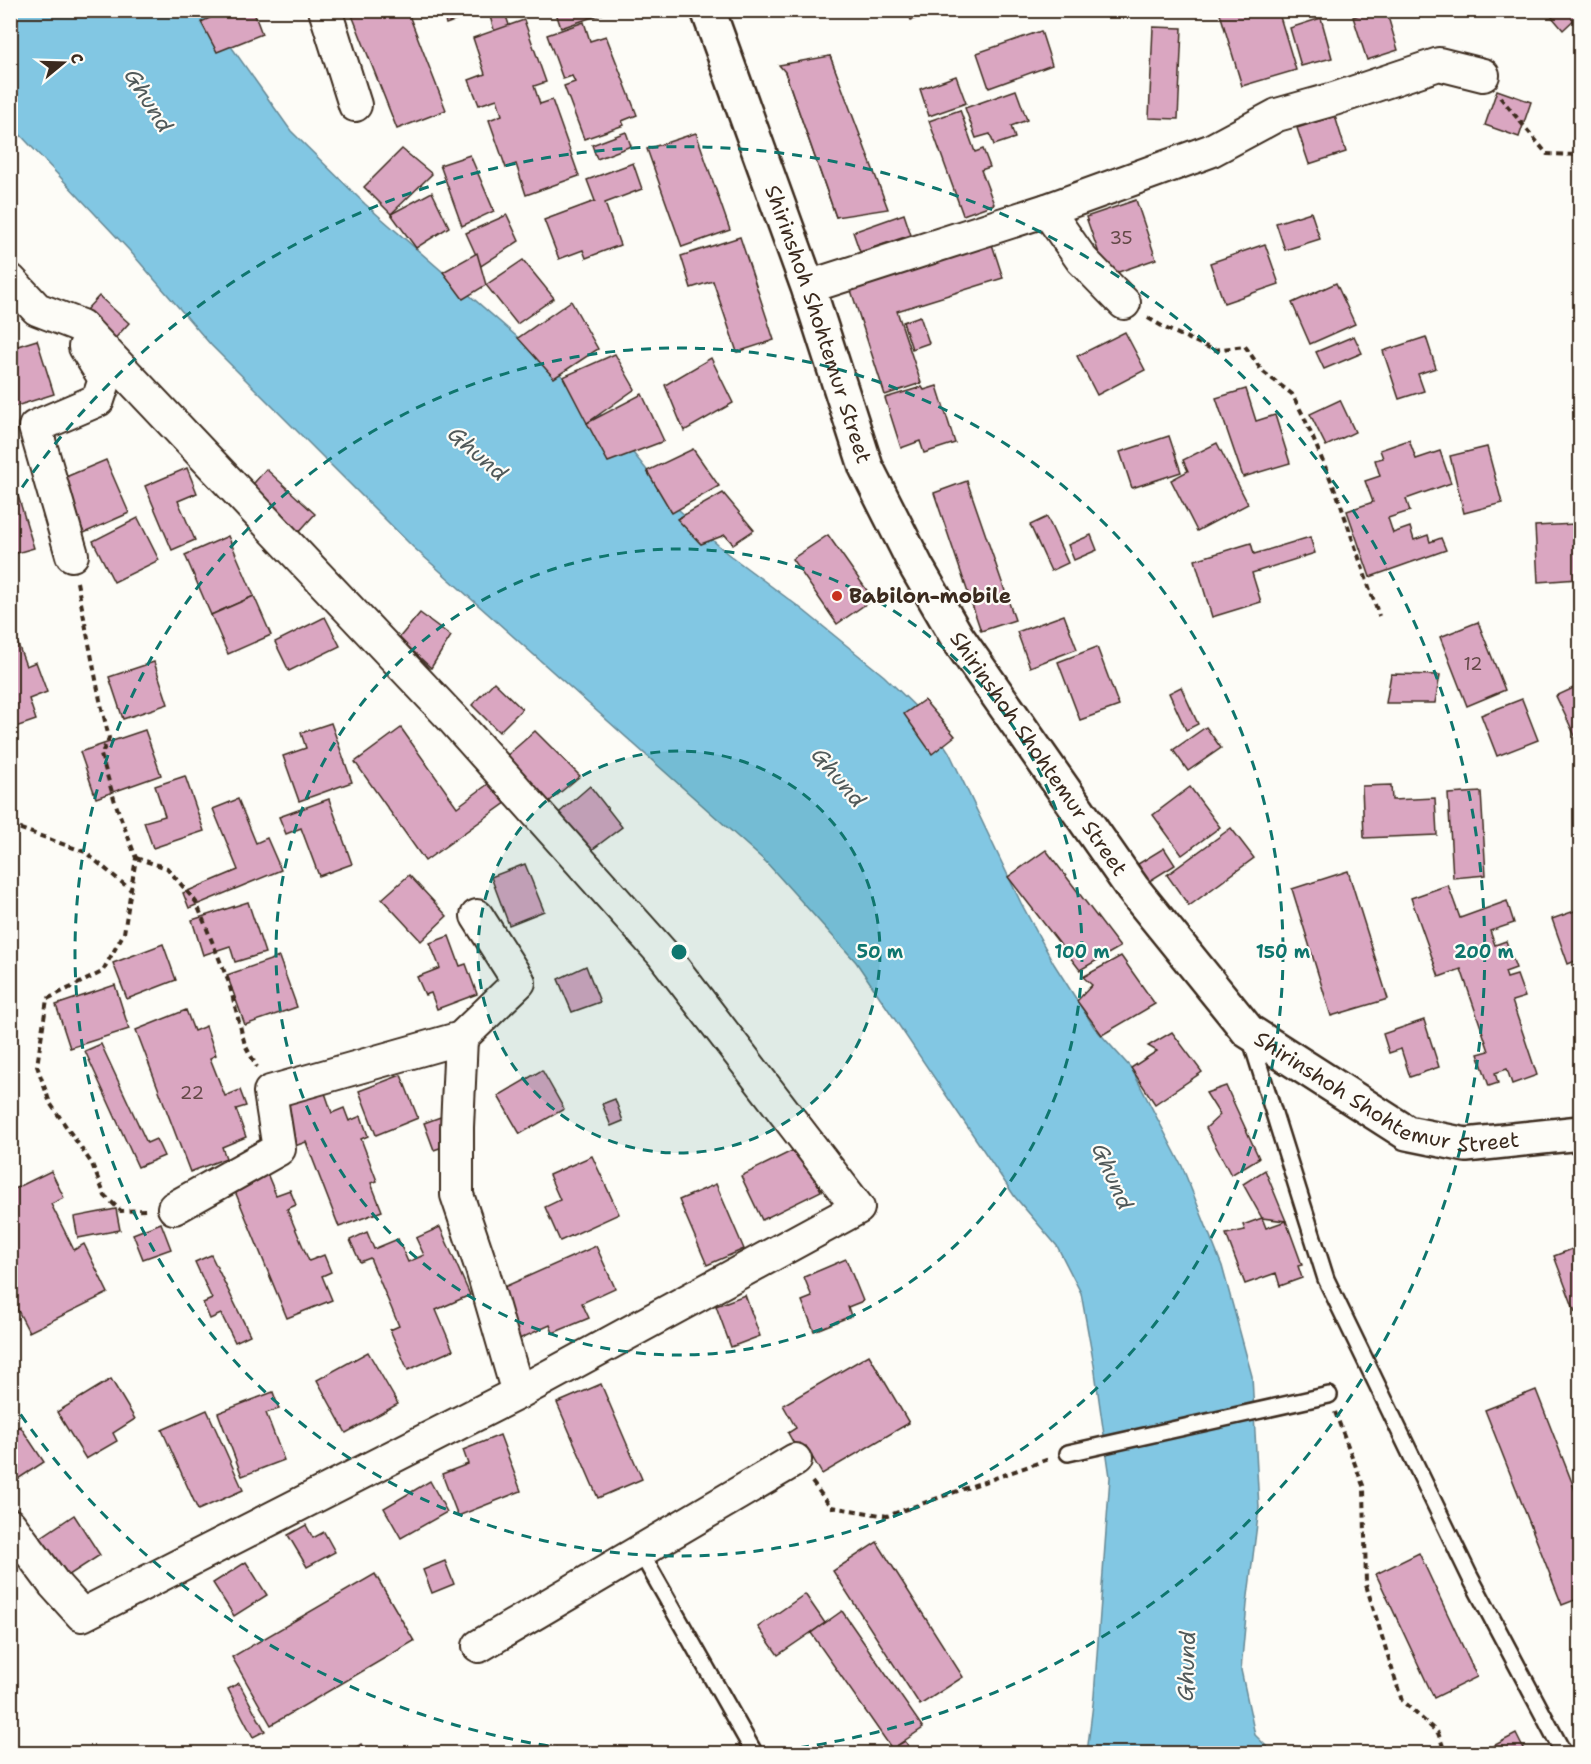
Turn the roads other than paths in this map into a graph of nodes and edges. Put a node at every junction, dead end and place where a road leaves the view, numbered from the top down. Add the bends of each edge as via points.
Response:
1 (325, 10) edge
2 (708, 10) edge
3 (1483, 75) road end
4 (355, 105) dead end
5 (1047, 210) junction
6 (10, 280) edge
7 (808, 287) junction
8 (1124, 303) road end
9 (81, 326) junction
10 (72, 555) road end
11 (477, 916) dead end
12 (1248, 1031) junction
13 (461, 1038) junction
14 (1581, 1133) edge
15 (174, 1208) road end
16 (518, 1393) junction
17 (1329, 1395) road end
18 (1068, 1452) road end
19 (795, 1460) road end
20 (10, 1525) edge
21 (640, 1551) junction
22 (479, 1646) dead end
23 (755, 1754) edge
24 (1564, 1754) edge

1 - 4 street
2 - 7 main road, Shirinshoh Shohtemur Street
3 - 5 street via 1439,64 1277,115 1210,151
5 - 7 street
5 - 8 street via 1082,260
6 - 9 street via 37,309
7 - 12 main road, Shirinshoh Shohtemur Street via 866,467 957,637 1133,889
9 - 10 street via 81,340 105,379 98,400 35,427
9 - 16 street via 452,718 654,944 858,1208
11 - 13 street via 519,982
12 - 14 main road, Shirinshoh Shohtemur Street via 1407,1133 1466,1145
12 - 24 lane via 1326,1279 1470,1577
13 - 15 street via 270,1092 279,1149
13 - 16 street via 457,1195
16 - 20 street via 82,1615
17 - 18 lane
19 - 21 street
21 - 22 street
21 - 23 lane

